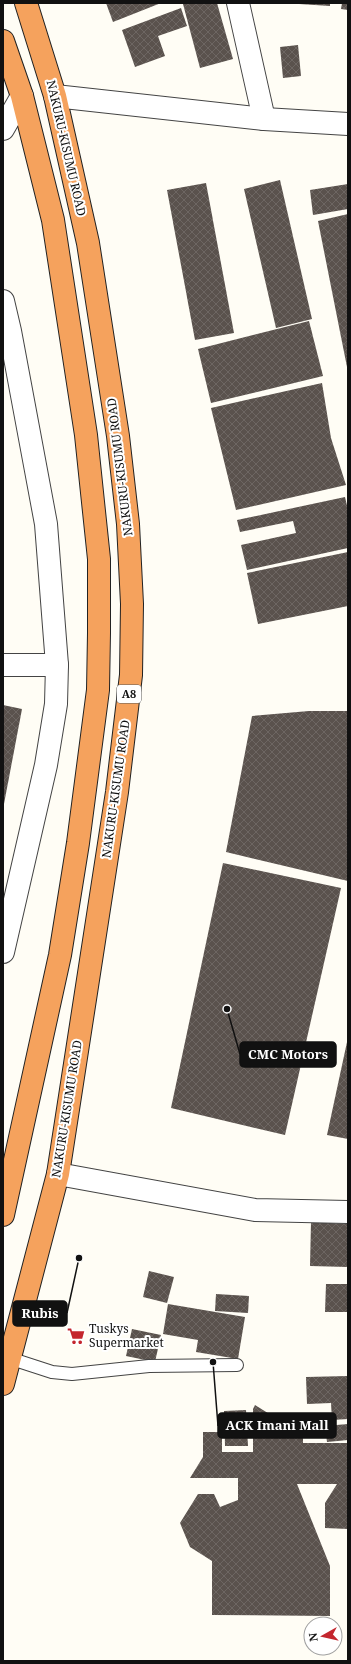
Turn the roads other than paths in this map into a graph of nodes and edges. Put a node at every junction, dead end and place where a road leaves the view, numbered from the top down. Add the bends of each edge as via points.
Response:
1 (26, 3) edge
2 (238, 3) edge
3 (3, 41) edge
4 (22, 96) junction
5 (55, 96) junction
6 (264, 119) junction
7 (348, 124) edge
8 (3, 129) edge
9 (3, 301) edge
10 (3, 665) edge
11 (57, 665) junction
12 (3, 952) edge
13 (58, 1174) junction
14 (348, 1212) edge
15 (3, 1215) edge
16 (9, 1358) junction
17 (237, 1365) dead end
18 (3, 1384) edge

1 - 5 highway, NAKURU-KISUMU ROAD / A8
2 - 6 street
3 - 4 highway
4 - 8 street
4 - 15 highway via 53,220 86,436 98,559 99,633 97,697 60,955
5 - 6 street
5 - 13 highway, NAKURU-KISUMU ROAD / A8 via 88,243 118,436 128,524 132,604 131,675 117,792
6 - 7 street
9 - 11 street via 46,524
10 - 11 street
11 - 12 street via 56,704 46,765
13 - 14 street via 255,1210
13 - 16 highway, NAKURU-KISUMU ROAD / A8
16 - 17 lane via 52,1372 72,1374 149,1366
16 - 18 highway, NAKURU-KISUMU ROAD / A8

